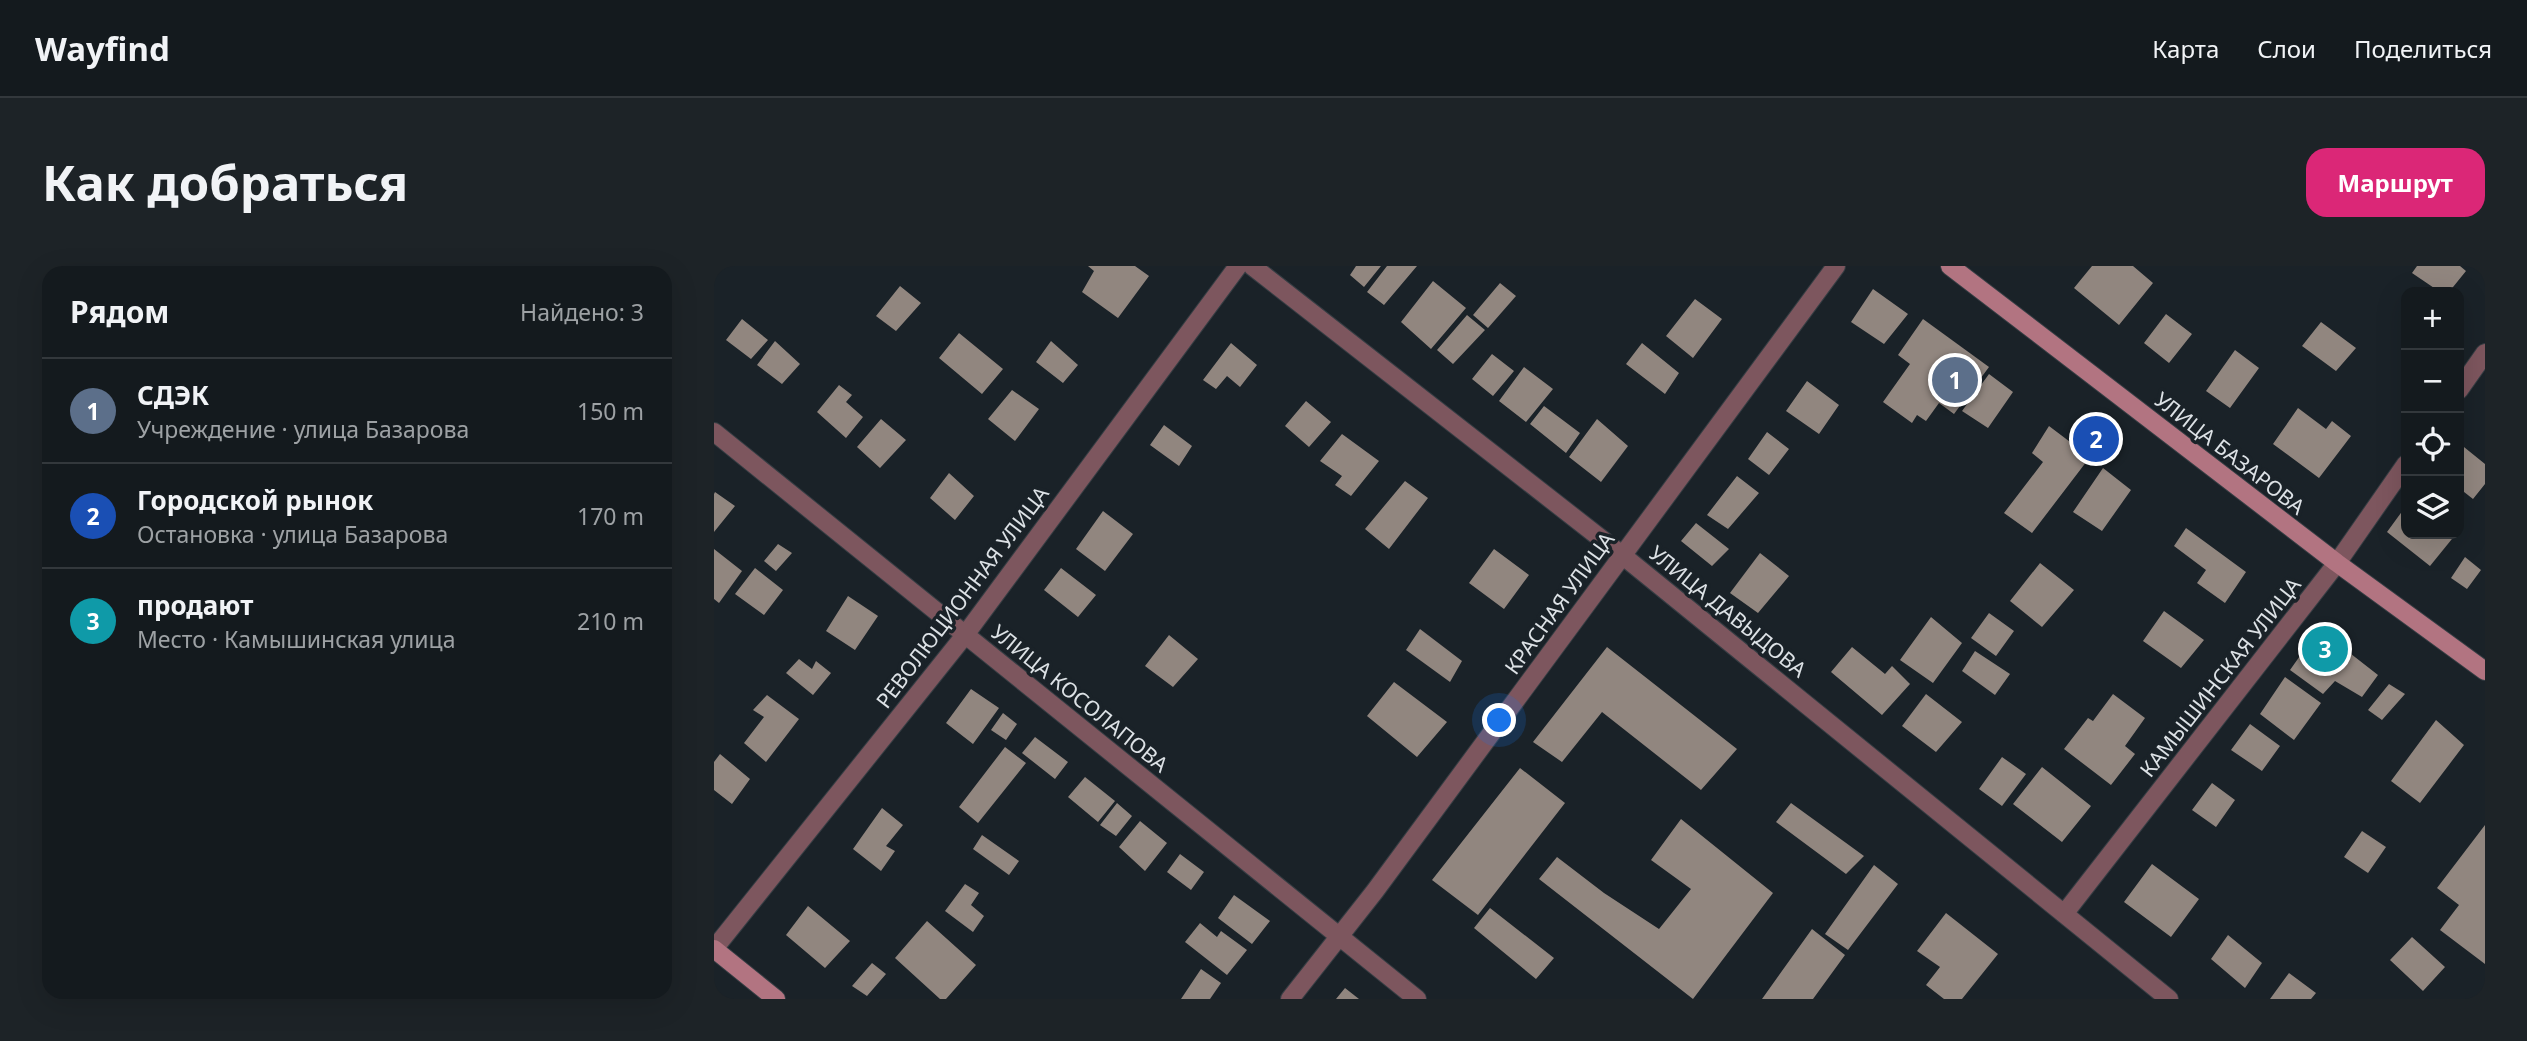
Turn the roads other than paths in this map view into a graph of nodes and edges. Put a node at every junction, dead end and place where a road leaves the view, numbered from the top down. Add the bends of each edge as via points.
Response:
1 (1238, 266) edge
2 (1252, 266) edge
3 (1836, 266) edge
4 (1950, 266) edge
5 (2485, 353) edge
6 (2464, 383) edge
7 (714, 432) edge
8 (2401, 471) edge
9 (1622, 555) junction
10 (2337, 564) junction
11 (965, 635) junction
12 (2485, 671) edge
13 (2064, 914) junction
14 (1340, 935) junction
15 (714, 949) edge
16 (776, 999) edge
17 (1290, 999) edge
18 (1417, 999) edge
19 (2169, 999) edge

1 - 11 street, РЕВОЛЮЦИОННАЯ УЛИЦА
2 - 9 street, УЛИЦА ДАВЫДОВА
3 - 9 street, КРАСНАЯ УЛИЦА
4 - 10 main road, УЛИЦА БАЗАРОВА
5 - 6 street
7 - 11 street, УЛИЦА КОСОЛАПОВА
8 - 10 street, КАМЫШИНСКАЯ УЛИЦА
9 - 13 street, УЛИЦА ДАВЫДОВА
9 - 14 street, КРАСНАЯ УЛИЦА
10 - 12 main road, УЛИЦА БАЗАРОВА
10 - 13 street, КАМЫШИНСКАЯ УЛИЦА
11 - 14 street, УЛИЦА КОСОЛАПОВА
11 - 15 street, РЕВОЛЮЦИОННАЯ УЛИЦА
13 - 19 street, УЛИЦА ДАВЫДОВА
14 - 17 street, КРАСНАЯ УЛИЦА
14 - 18 street, УЛИЦА КОСОЛАПОВА
15 - 16 main road

